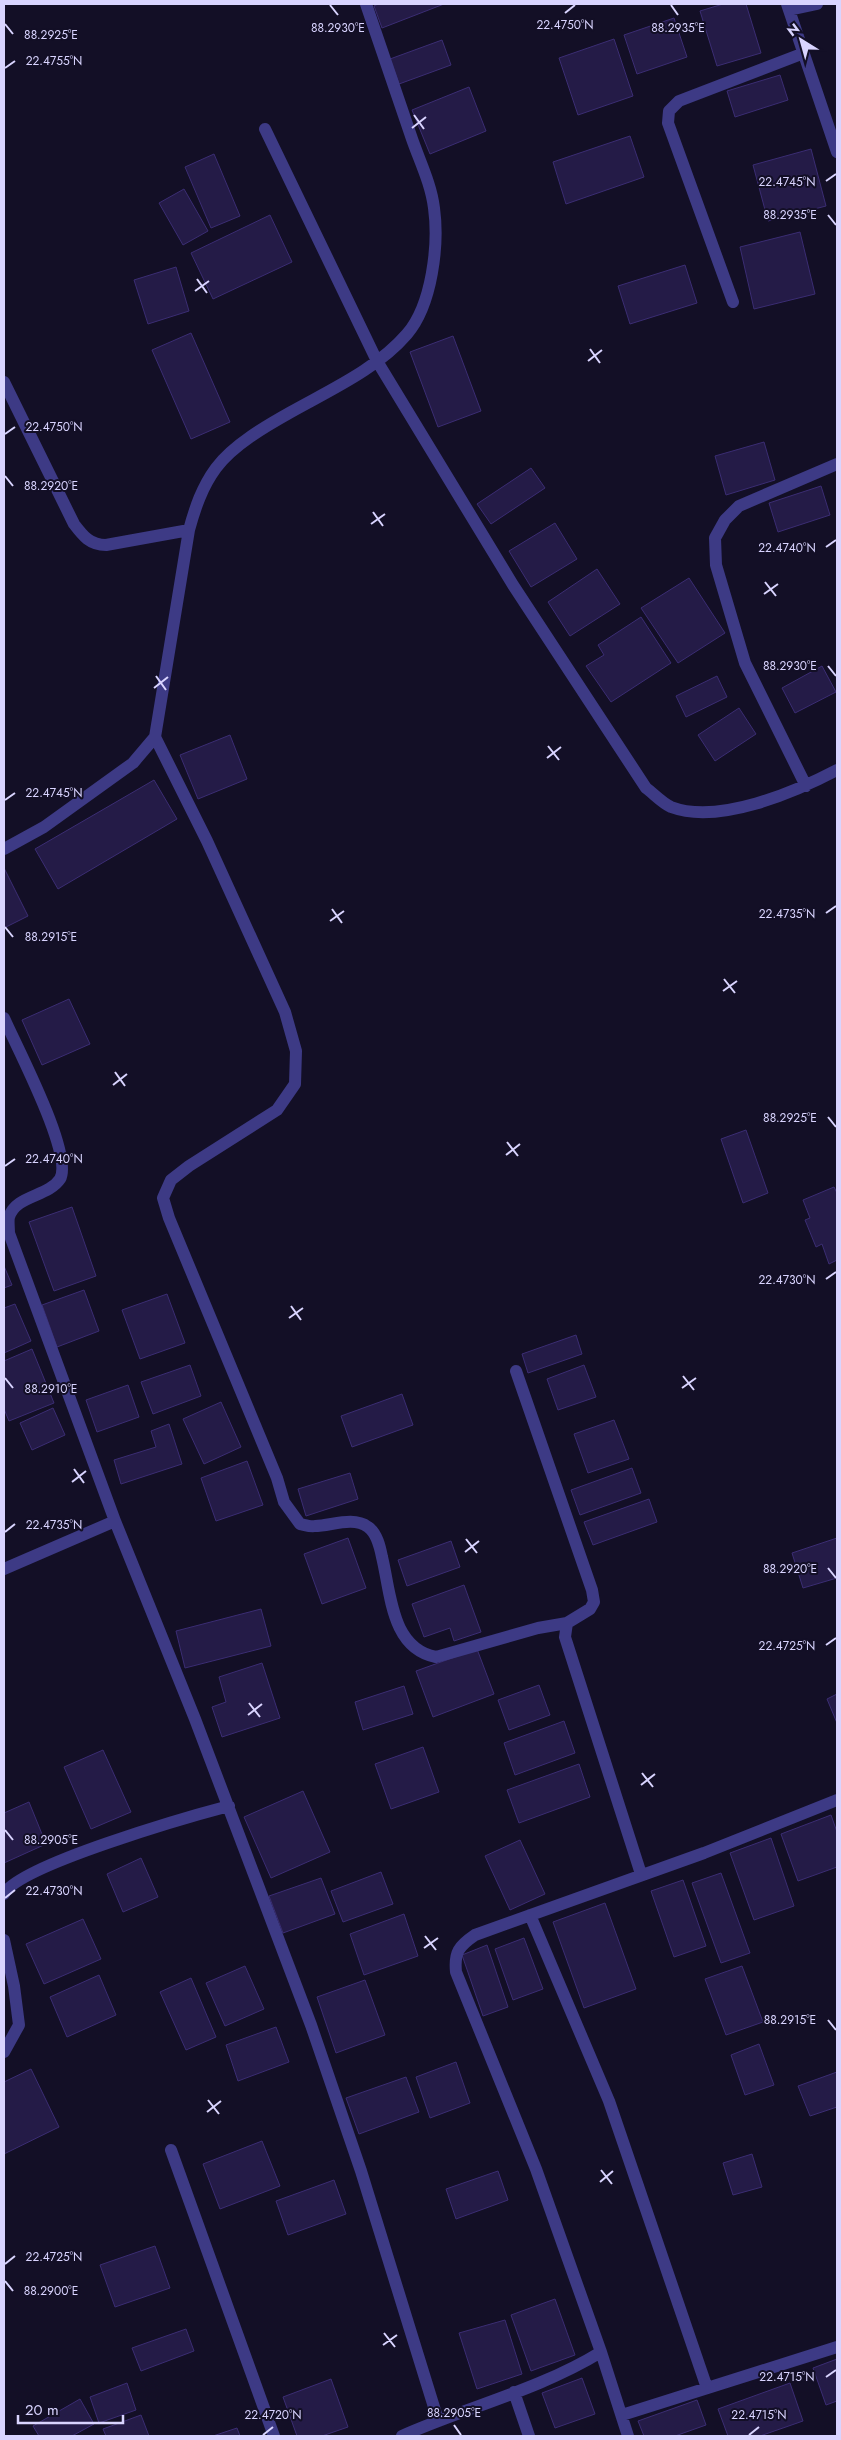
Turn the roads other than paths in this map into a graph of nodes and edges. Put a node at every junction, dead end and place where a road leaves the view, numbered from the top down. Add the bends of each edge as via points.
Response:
1 (366, 4) edge
2 (817, 4) edge
3 (788, 7) edge
4 (804, 53) junction
5 (265, 129) dead end
6 (837, 152) edge
7 (733, 302) dead end
8 (377, 361) junction
9 (4, 382) edge
10 (837, 464) edge
11 (189, 530) junction
12 (155, 737) junction
13 (837, 770) edge
14 (806, 786) junction
15 (4, 850) edge
16 (4, 1018) edge
17 (516, 1371) dead end
18 (115, 1521) junction
19 (4, 1569) edge
20 (567, 1623) junction
21 (837, 1800) edge
22 (229, 1806) junction
23 (641, 1874) junction
24 (4, 1894) edge
25 (530, 1915) junction
26 (4, 1940) edge
27 (4, 2052) edge
28 (171, 2150) dead end
29 (837, 2347) edge
30 (601, 2352) junction
31 (707, 2388) junction
32 (514, 2392) junction
33 (622, 2415) junction
34 (438, 2420) junction
35 (274, 2436) edge
36 (402, 2436) edge
37 (530, 2436) edge
38 (628, 2436) edge

1 - 8 street via 426,176 435,217 436,244 432,278 424,301 407,334
2 - 3 street
3 - 4 street
4 - 6 street
4 - 7 street via 679,101 669,111 668,123
5 - 8 street
8 - 11 street via 257,431 216,467 198,498
8 - 14 street via 514,584 646,788 670,806 705,812 750,806
9 - 11 street via 74,524 94,545
10 - 14 street via 739,506 725,520 715,538 716,565 745,663
11 - 12 street
12 - 15 street via 134,763 44,827
12 - 20 street via 207,841 285,1012 296,1051 295,1084 277,1110 188,1166 171,1180 163,1198 284,1502 300,1524 314,1527 346,1522 368,1526 380,1548 396,1619 404,1639 425,1655 436,1658 538,1628
13 - 14 street
16 - 18 street via 57,1137 62,1161 60,1178 52,1187 19,1204 9,1217 9,1233
17 - 20 street via 592,1590 594,1602 590,1609
18 - 19 street
18 - 22 street
20 - 23 street via 568,1649
21 - 23 street via 704,1853
22 - 24 street via 126,1837 32,1872 7,1888
22 - 34 street via 362,2171
23 - 25 street
25 - 30 street via 475,1935 459,1946 454,1957 456,1972 536,2169
25 - 31 street via 609,2101
26 - 27 street via 19,2024
28 - 35 street
29 - 31 street
30 - 32 street via 558,2376
30 - 33 street
31 - 33 street
32 - 34 street
32 - 37 street
33 - 38 street
34 - 36 street

